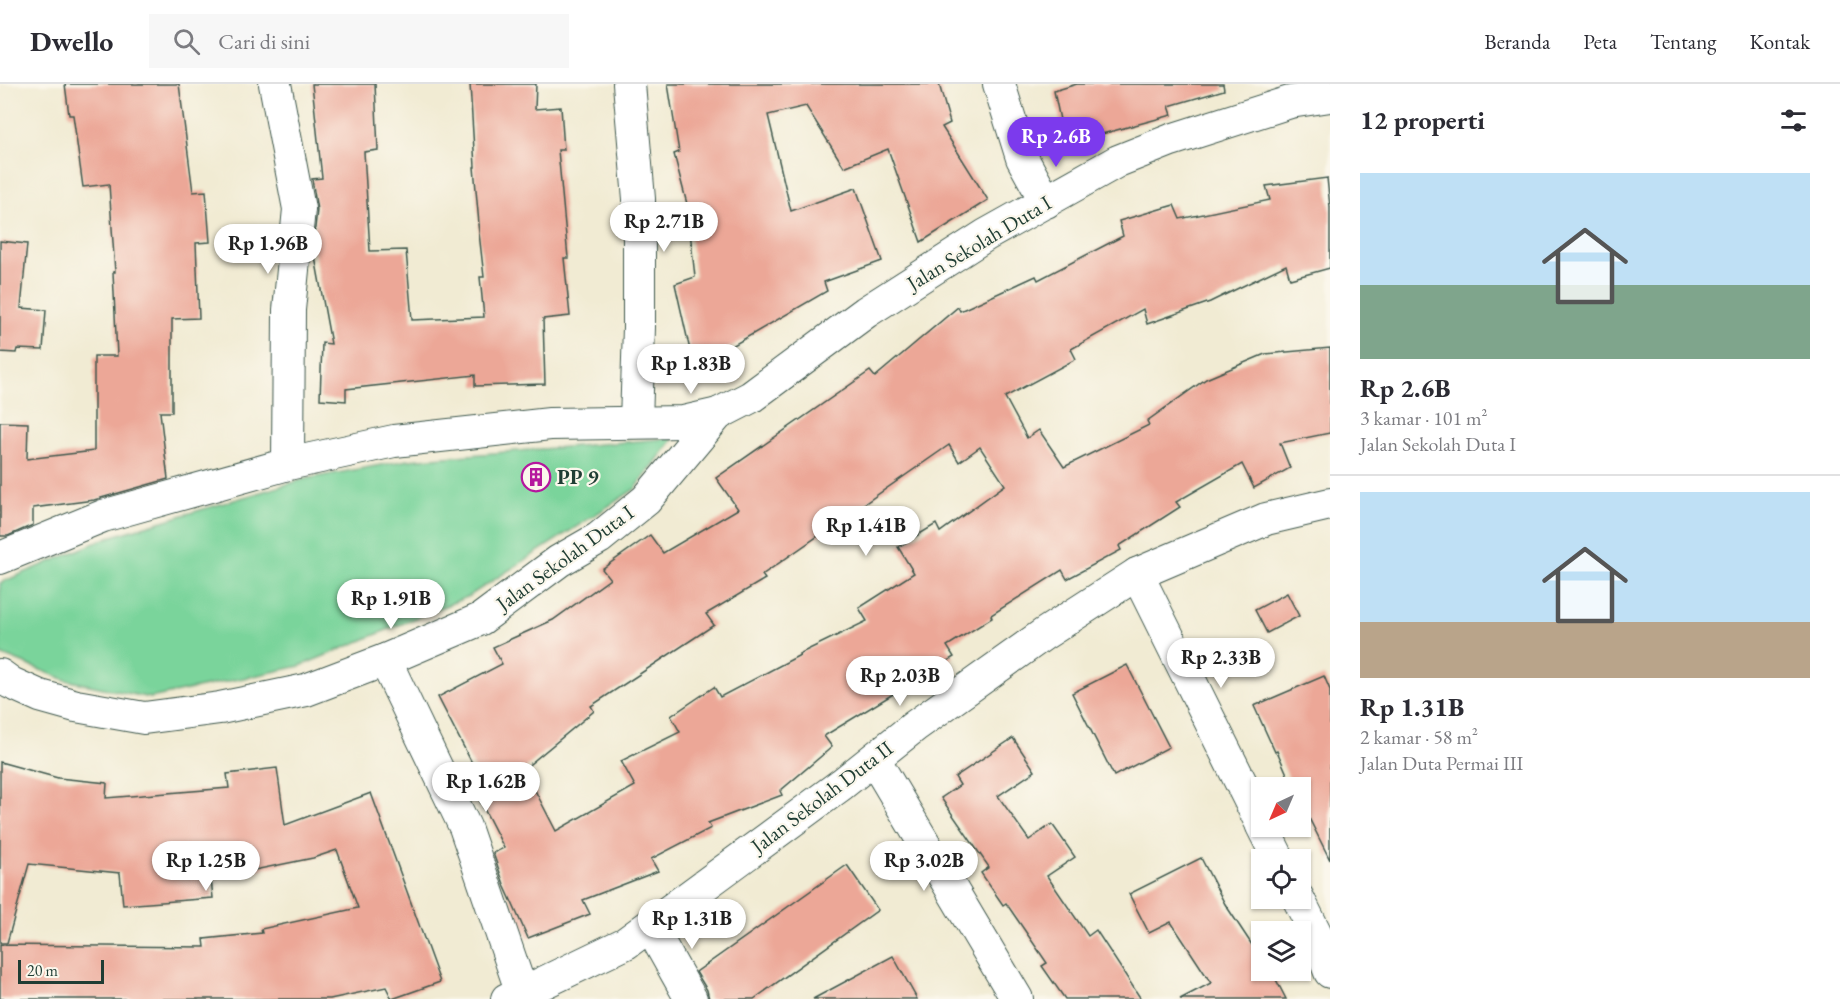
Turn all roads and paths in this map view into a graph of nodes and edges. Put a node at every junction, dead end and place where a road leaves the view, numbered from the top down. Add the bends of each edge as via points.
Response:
1 (275, 84) edge
2 (629, 84) edge
3 (999, 84) edge
4 (1330, 96) edge
5 (1046, 202) junction
6 (718, 414) junction
7 (636, 422) junction
8 (288, 464) junction
9 (1330, 504) edge
10 (0, 558) edge
11 (1137, 574) junction
12 (385, 660) junction
13 (0, 675) edge
14 (874, 759) junction
15 (1251, 804) edge
16 (1304, 909) edge
17 (650, 926) junction
18 (1330, 972) edge
19 (514, 996) edge
20 (691, 999) edge
21 (1017, 999) edge

1 - 8 street via 299,209 290,310
2 - 7 street via 639,199
3 - 5 street via 1022,158
4 - 5 street, Jalan Sekolah Duta I via 1290,102 1171,140 1118,161
5 - 6 street, Jalan Sekolah Duta I via 986,235 866,312 751,397
6 - 7 street, Jalan Sekolah Duta I via 683,422
6 - 12 street, Jalan Sekolah Duta I via 646,500 599,538 559,561 481,619
7 - 8 street, Jalan Sekolah Duta I via 550,424 394,441
8 - 10 street, Jalan Sekolah Duta I via 103,516
9 - 11 street, Jalan Sekolah Duta II via 1266,519
11 - 14 street, Jalan Sekolah Duta II via 1044,634
11 - 15 street
12 - 13 street, Jalan Sekolah Duta I via 306,690 220,708 144,718 40,696
12 - 19 street via 465,827
14 - 17 street, Jalan Sekolah Duta II
14 - 21 street
16 - 18 street
17 - 19 street, Jalan Sekolah Duta II via 626,944
17 - 20 street

